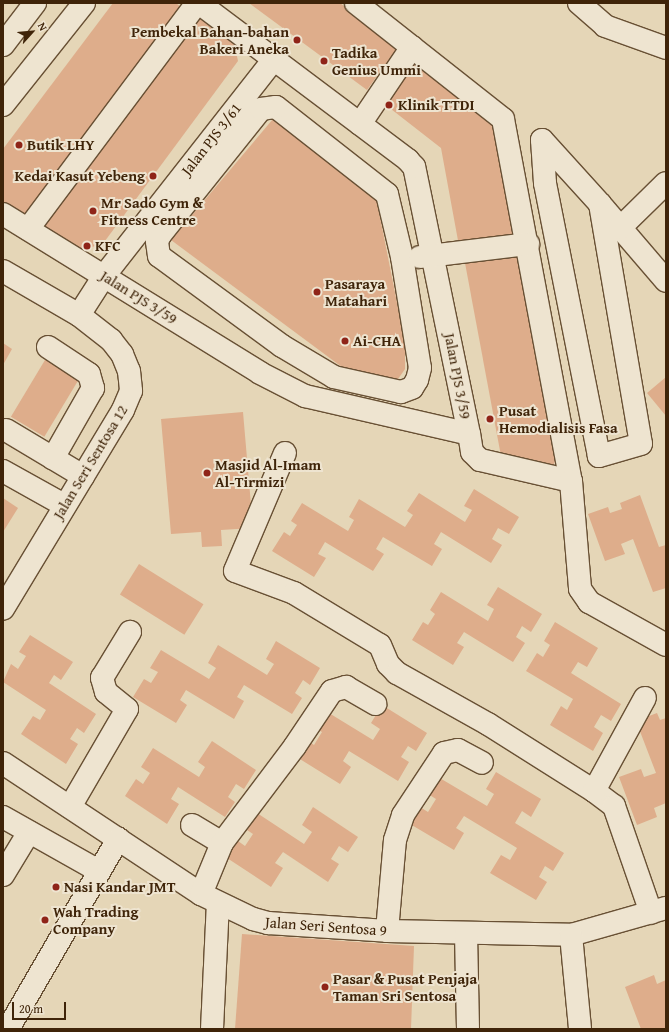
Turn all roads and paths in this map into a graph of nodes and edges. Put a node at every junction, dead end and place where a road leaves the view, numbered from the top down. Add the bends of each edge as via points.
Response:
1 (35, 3) edge
2 (84, 3) edge
3 (198, 3) edge
4 (356, 3) edge
5 (579, 3) edge
6 (3, 45) edge
7 (412, 47) junction
8 (666, 48) edge
9 (274, 59) junction
10 (3, 104) edge
11 (360, 124) junction
12 (666, 182) edge
13 (189, 183) junction
14 (600, 204) junction
15 (3, 214) edge
16 (620, 228) junction
17 (28, 229) junction
18 (528, 244) junction
19 (434, 256) junction
20 (402, 257) junction
21 (3, 270) edge
22 (104, 276) junction
23 (666, 281) edge
24 (79, 314) junction
25 (282, 346) junction
26 (48, 347) dead end
27 (260, 373) junction
28 (6, 430) dead end
29 (469, 434) junction
30 (285, 453) dead end
31 (53, 458) junction
32 (3, 471) edge
33 (82, 476) junction
34 (571, 481) junction
35 (64, 505) junction
36 (3, 609) edge
37 (130, 632) dead end
38 (666, 645) edge
39 (645, 698) dead end
40 (375, 704) dead end
41 (3, 763) edge
42 (482, 763) dead end
43 (594, 791) junction
44 (70, 807) junction
45 (3, 817) edge
46 (192, 825) dead end
47 (29, 832) junction
48 (118, 839) junction
49 (222, 843) junction
50 (99, 871) junction
51 (3, 875) edge
52 (210, 899) junction
53 (659, 911) edge
54 (387, 930) junction
55 (466, 934) junction
56 (571, 935) junction
57 (8, 1029) edge
58 (212, 1029) edge
59 (468, 1029) edge
60 (580, 1029) edge

1 - 6 street
2 - 10 street
3 - 9 street, Jalan PJS 3/59
3 - 17 street
4 - 7 street
5 - 8 street via 605,26
7 - 11 street
7 - 18 street via 503,120
9 - 11 street, Jalan PJS 3/59
9 - 13 street, Jalan PJS 3/61
11 - 19 street, Jalan PJS 3/59 via 414,167
12 - 16 street
13 - 20 street via 261,109 276,107 388,194
13 - 22 street, Jalan PJS 3/61
13 - 25 street via 157,241 159,256
14 - 14 street via 640,444 599,456 545,183 542,140
14 - 16 street
15 - 17 street, Jalan PJS 3/59
16 - 23 street
17 - 22 street, Jalan PJS 3/59
18 - 19 street
18 - 34 street
19 - 20 street
19 - 29 street, Jalan PJS 3/59
20 - 25 street via 420,368 412,388 401,392 334,377
21 - 24 street, Jalan Seri Sentosa 12
22 - 24 street, Jalan PJS 3/61
22 - 27 street, Jalan PJS 3/59
24 - 33 street, Jalan Seri Sentosa 12 via 111,340 122,354 129,371 131,391 123,410
25 - 27 street
26 - 31 street via 89,374 93,388
27 - 29 street, Jalan PJS 3/59 via 305,396
28 - 31 street
29 - 34 street via 472,452 480,460
30 - 43 street via 235,570 294,592 380,646 388,664 397,673 488,724
31 - 33 street
32 - 35 street
33 - 35 street, Jalan Seri Sentosa 12
34 - 38 street via 580,589 589,602
35 - 36 street, Jalan Seri Sentosa 12
37 - 44 street via 102,678 106,692 127,709
39 - 43 street
40 - 49 street via 346,688 332,690 295,746
41 - 44 street, Jalan Seri Sentosa 9
42 - 54 street via 458,750 444,753 403,815 395,840
43 - 53 street via 614,806
44 - 48 street, Jalan Seri Sentosa 9
45 - 47 street
46 - 49 street
47 - 50 street
47 - 51 street
48 - 50 street
48 - 52 street, Jalan Seri Sentosa 9
49 - 52 street
50 - 57 street
52 - 54 street, Jalan Seri Sentosa 9 via 253,919 268,923
52 - 58 street
53 - 56 street, Jalan Seri Sentosa 9
54 - 55 street, Jalan Seri Sentosa 9
55 - 56 street, Jalan Seri Sentosa 9
55 - 59 street
56 - 60 street

